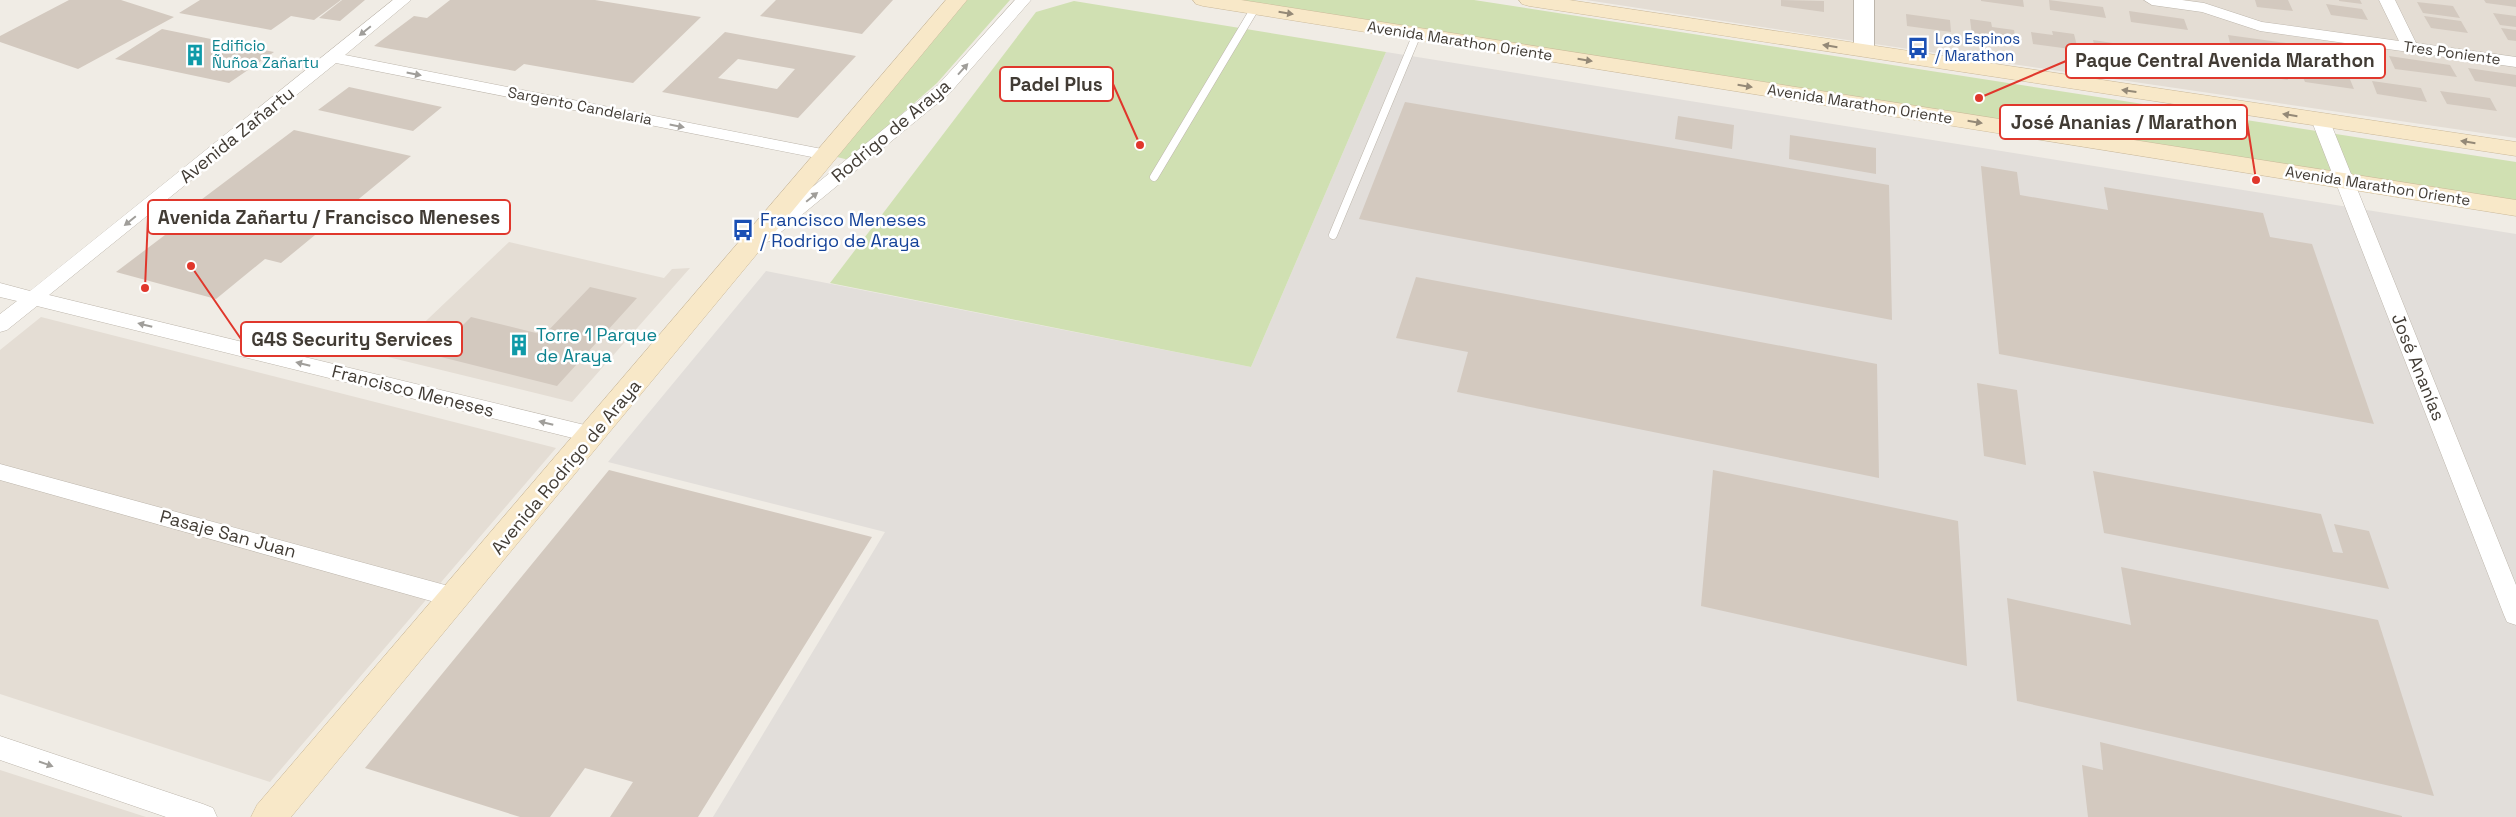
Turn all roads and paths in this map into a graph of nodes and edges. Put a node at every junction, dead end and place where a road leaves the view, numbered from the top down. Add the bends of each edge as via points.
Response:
1 (403, 0) edge
2 (957, 0) edge
3 (1023, 0) edge
4 (1203, 0) edge
5 (1529, 0) edge
6 (1864, 0) edge
7 (2152, 0) edge
8 (2228, 0) edge
9 (2387, 0) edge
10 (1255, 8) junction
11 (2235, 19) junction
12 (1417, 34) junction
13 (2410, 47) junction
14 (1864, 51) junction
15 (332, 57) junction
16 (2516, 62) edge
17 (2320, 119) junction
18 (2516, 149) edge
19 (827, 155) junction
20 (1154, 177) dead end
21 (2344, 181) junction
22 (2516, 208) edge
23 (1333, 235) dead end
24 (748, 250) junction
25 (0, 290) edge
26 (35, 299) junction
27 (0, 325) edge
28 (593, 434) junction
29 (0, 472) edge
30 (456, 598) junction
31 (2516, 615) edge
32 (0, 748) edge
33 (203, 817) edge
34 (269, 817) edge

1 -> 15 street, Avenida Zañartu
2 - 19 main road, Avenida Rodrigo de Araya
24 -> 3 street, Rodrigo de Araya via 944,89
4 - 10 main road, Avenida Marathon Oriente
14 -> 5 main road
6 - 14 street
7 - 11 street, Tres Poniente via 2204,8
8 - 11 street
9 - 13 street
10 -> 12 main road, Avenida Marathon Oriente
10 - 20 lane
11 - 13 street, Tres Poniente via 2260,26
12 -> 21 main road, Avenida Marathon Oriente
12 - 23 lane
13 - 16 street, Tres Poniente
17 -> 14 main road
15 -> 19 street, Sargento Candelaria
15 -> 26 street, Avenida Zañartu
18 -> 17 main road
17 - 21 street, José Ananías
19 - 24 main road, Avenida Rodrigo de Araya
21 - 22 main road, Avenida Marathon Oriente
21 - 31 street, José Ananías
24 - 28 main road, Avenida Rodrigo de Araya
25 - 26 street, Francisco Meneses
26 - 27 street, Avenida Zañartu
28 -> 26 street, Francisco Meneses
28 - 30 main road, Avenida Rodrigo de Araya
29 - 30 street, Pasaje San Juan
30 - 34 main road, Avenida Rodrigo de Araya
32 -> 33 street

